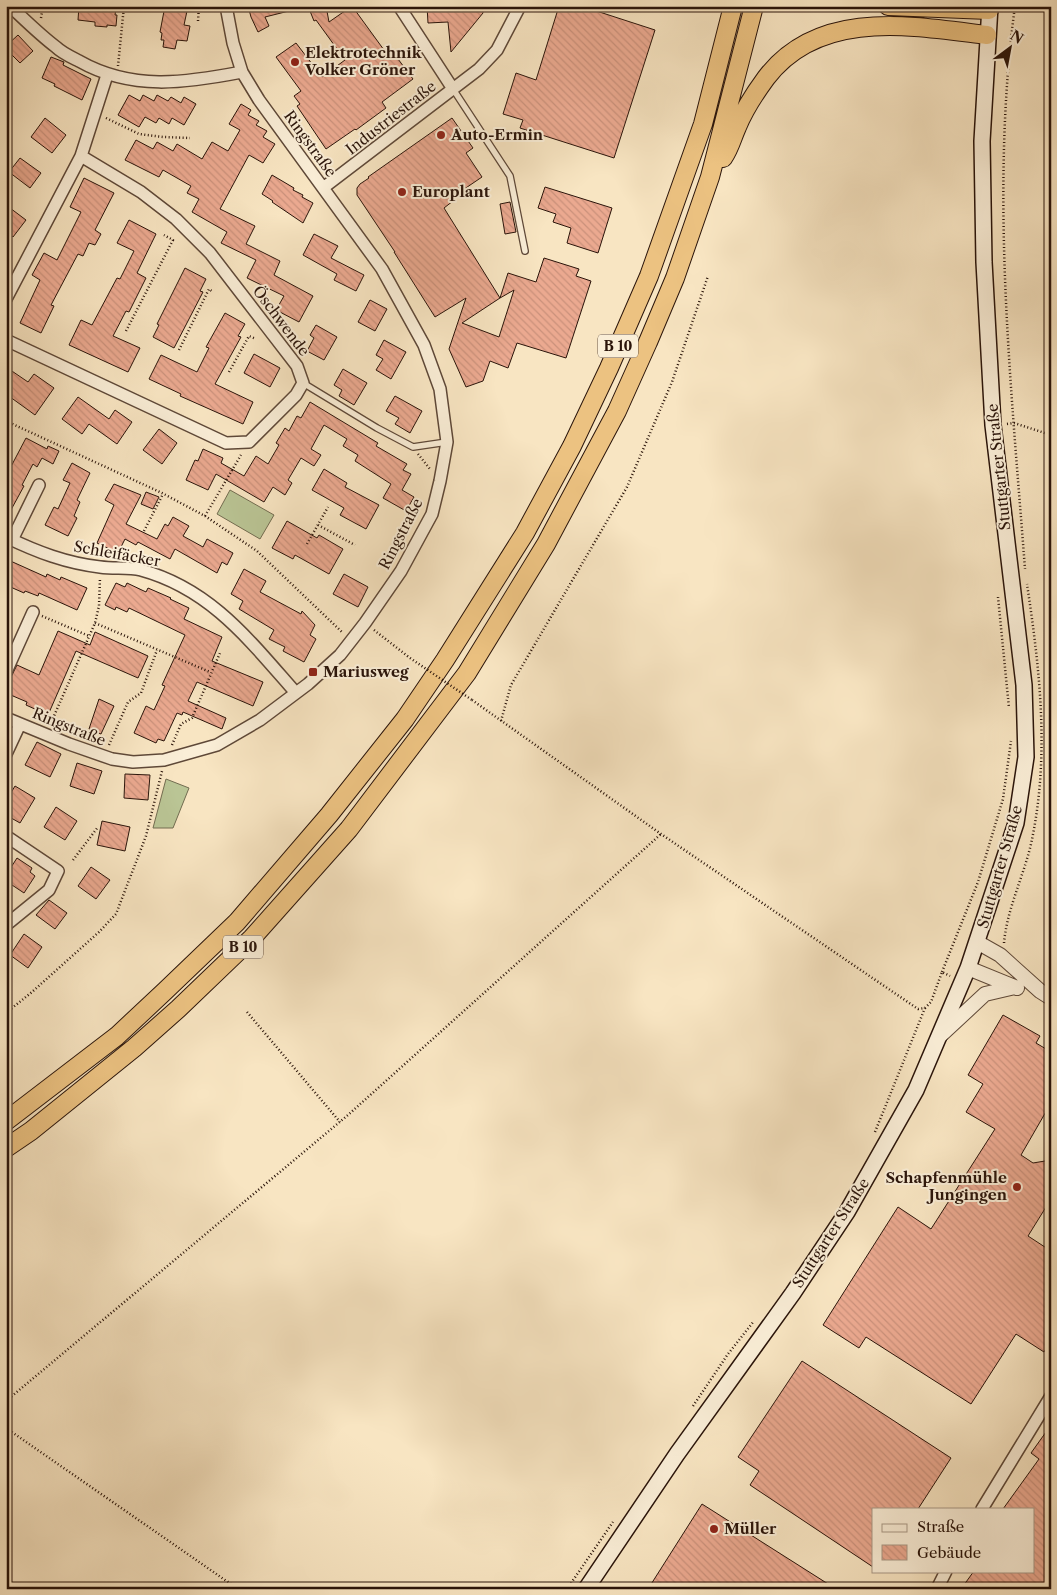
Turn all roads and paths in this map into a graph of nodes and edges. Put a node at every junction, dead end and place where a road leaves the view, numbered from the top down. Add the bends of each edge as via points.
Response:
1 (10, 6) edge
2 (124, 6) edge
3 (199, 6) edge
4 (226, 6) edge
5 (399, 6) edge
6 (520, 6) edge
7 (733, 6) edge
8 (754, 6) edge
9 (888, 6) edge
10 (1015, 6) edge
11 (940, 7) edge
12 (990, 8) edge
13 (198, 21) dead end
14 (987, 35) junction
15 (242, 72) junction
16 (112, 76) junction
17 (453, 89) junction
18 (95, 112) junction
19 (190, 138) dead end
20 (81, 156) junction
21 (710, 178) junction
22 (323, 188) junction
23 (164, 235) dead end
24 (525, 251) dead end
25 (708, 276) dead end
26 (214, 292) dead end
27 (6, 299) edge
28 (126, 330) dead end
29 (256, 339) dead end
30 (6, 340) edge
31 (179, 350) dead end
32 (229, 372) dead end
33 (303, 383) junction
34 (6, 421) edge
35 (1014, 423) junction
36 (993, 425) junction
37 (1051, 434) edge
38 (249, 442) junction
39 (447, 442) junction
40 (413, 447) junction
41 (440, 481) junction
42 (39, 486) dead end
43 (163, 494) junction
44 (328, 507) dead end
45 (205, 516) junction
46 (318, 525) junction
47 (144, 531) dead end
48 (9, 539) edge
49 (307, 544) dead end
50 (355, 545) dead end
51 (100, 574) dead end
52 (1026, 574) dead end
53 (998, 596) dead end
54 (33, 612) joint
55 (95, 623) junction
56 (366, 623) junction
57 (89, 636) junction
58 (351, 642) junction
59 (157, 650) junction
60 (220, 653) dead end
61 (6, 672) edge
62 (210, 672) junction
63 (296, 693) junction
64 (1010, 713) dead end
65 (6, 718) edge
66 (502, 721) junction
67 (20, 724) junction
68 (1012, 732) dead end
69 (46, 735) junction
70 (6, 754) edge
71 (104, 757) junction
72 (164, 760) junction
73 (98, 827) dead end
74 (661, 834) junction
75 (6, 836) edge
76 (73, 860) dead end
77 (6, 925) edge
78 (978, 942) junction
79 (942, 972) junction
80 (966, 975) junction
81 (1015, 988) junction
82 (1045, 994) edge
83 (925, 1008) junction
84 (247, 1012) dead end
85 (6, 1013) edge
86 (941, 1035) junction
87 (6, 1121) edge
88 (340, 1122) junction
89 (873, 1137) dead end
90 (6, 1148) edge
91 (758, 1316) dead end
92 (1051, 1396) edge
93 (7, 1401) edge
94 (689, 1411) dead end
95 (6, 1414) edge
96 (6, 1428) edge
97 (983, 1508) edge
98 (617, 1516) dead end
99 (945, 1572) edge
100 (238, 1589) edge
101 (567, 1589) edge
102 (586, 1589) edge
103 (936, 1589) edge

1 - 16 street via 57,49
2 - 16 path
3 - 13 path
4 - 15 street, Ringstraße via 232,43
5 - 17 street
6 - 17 street, Industriestraße via 497,50
7 - 87 highway, B 10 via 703,124 649,276 609,368 525,533 445,660 405,719 335,808 237,922 117,1036
8 - 21 highway, B 10
9 - 11 highway
10 - 35 path via 1004,133 1005,286
11 - 12 highway
12 - 14 main road, Stuttgarter Straße
14 - 21 highway via 890,25 836,31 806,43 783,59 751,98 730,148
14 - 36 main road, Stuttgarter Straße via 982,141 984,262
15 - 16 street via 176,83 133,81
15 - 22 street, Ringstraße
16 - 18 street
17 - 22 street, Industriestraße
17 - 24 lane, Industriestraße via 510,176
18 - 19 path via 139,134
18 - 20 street
20 - 27 street
20 - 33 street, Öschwende via 141,192 176,219 210,253 297,366
21 - 90 highway, B 10 via 675,278 617,410 546,544 447,701 349,829 252,938 134,1048
22 - 39 street, Ringstraße via 382,269 424,345 440,389
23 - 28 path via 173,240
25 - 66 path via 672,382 627,487 511,685
26 - 31 path via 209,289
29 - 32 path via 248,336
30 - 38 street via 226,443
33 - 38 street via 296,395
33 - 40 lane
34 - 43 path
35 - 36 path
35 - 37 path
35 - 52 path
36 - 78 main road, Stuttgarter Straße via 1024,685 1026,757 1016,822
38 - 45 path
39 - 40 lane
39 - 41 street, Ringstraße
40 - 41 path
41 - 56 street, Ringstraße via 432,514 401,571
42 - 48 street, Schleifäcker
43 - 45 path
43 - 47 path
44 - 46 path
45 - 58 path via 258,551
46 - 49 path
46 - 50 path
48 - 63 street, Schleifäcker via 52,558 139,570 184,586 236,626
51 - 55 path
53 - 64 path
54 - 57 path
54 - 61 street
55 - 57 path
55 - 59 path
56 - 58 street, Ringstraße
56 - 66 path, bridge via 410,658
57 - 69 path
58 - 63 street, Ringstraße
59 - 62 path
59 - 71 path via 141,693 128,702
60 - 62 path
62 - 72 path via 192,718 181,724
63 - 72 street, Ringstraße via 260,720 217,745
65 - 67 street, Ringstraße
66 - 74 path
67 - 69 street, Ringstraße
67 - 70 street
68 - 79 path via 1003,799 978,882
69 - 71 street, Ringstraße
71 - 72 street, Ringstraße via 133,762
72 - 85 path via 146,836 116,914 100,932
73 - 76 path
74 - 83 path via 918,1008
74 - 88 path
75 - 77 street via 58,871 49,890
78 - 80 main road, Stuttgarter Straße
78 - 82 street via 1000,955
79 - 80 path
79 - 83 path via 931,1002
80 - 81 street
80 - 86 main road, Stuttgarter Straße
81 - 82 street
81 - 86 street via 985,994
83 - 89 path
84 - 88 path
86 - 102 main road, Stuttgarter Straße via 916,1090 847,1212
88 - 93 path
91 - 94 path
92 - 97 street
93 - 95 path
96 - 100 path
98 - 101 path
99 - 103 street

